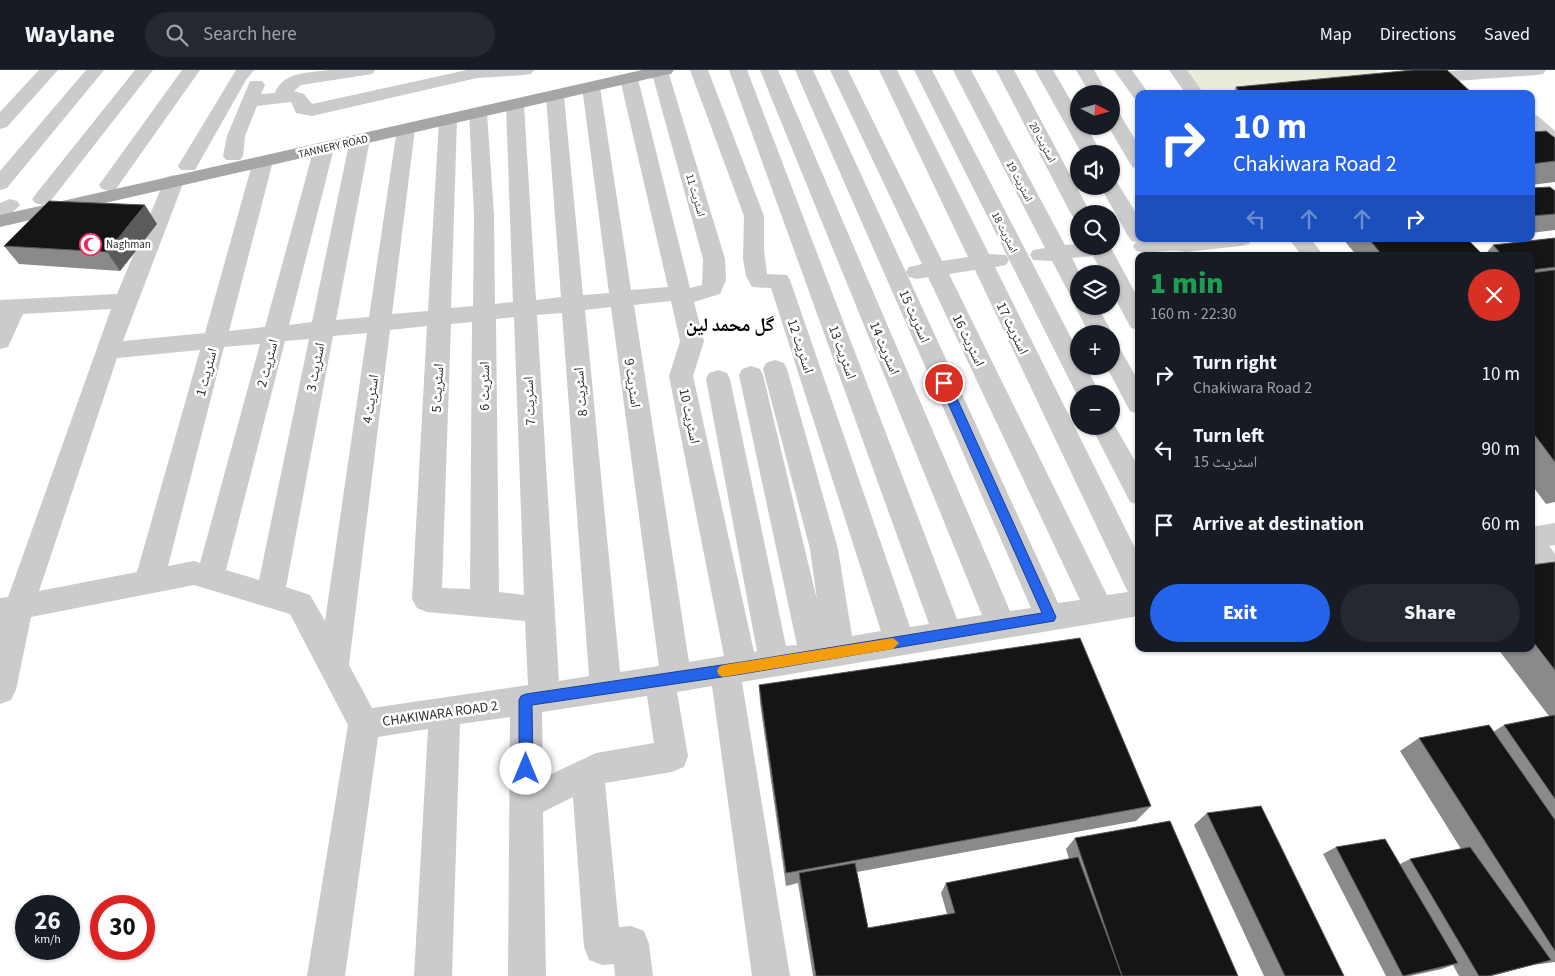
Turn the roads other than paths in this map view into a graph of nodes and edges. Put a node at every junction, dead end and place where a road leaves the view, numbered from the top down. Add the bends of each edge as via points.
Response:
1 (49, 70) edge
2 (95, 70) edge
3 (144, 70) edge
4 (191, 70) edge
5 (245, 70) edge
6 (263, 70) edge
7 (366, 70) edge
8 (380, 70) edge
9 (525, 70) edge
10 (699, 70) edge
11 (738, 70) edge
12 (769, 70) edge
13 (804, 70) edge
14 (839, 70) edge
15 (922, 70) edge
16 (962, 70) edge
17 (1006, 70) edge
18 (1044, 70) edge
19 (1085, 70) edge
20 (1123, 70) edge
21 (1178, 70) edge
22 (1537, 70) edge
23 (477, 71) edge
24 (662, 71) edge
25 (889, 72) edge
26 (1477, 72) edge
27 (621, 74) edge
28 (434, 76) edge
29 (1396, 81) edge
30 (1094, 85) edge
31 (546, 87) edge
32 (591, 87) junction
33 (1494, 87) dead end
34 (1137, 90) edge
35 (1191, 90) edge
36 (377, 95) junction
37 (250, 101) junction
38 (272, 104) junction
39 (515, 105) junction
40 (478, 113) junction
41 (1555, 118) edge
42 (448, 120) junction
43 (1535, 120) edge
44 (0, 123) edge
45 (1535, 124) edge
46 (406, 129) junction
47 (1120, 131) edge
48 (360, 140) junction
49 (1555, 141) edge
50 (1087, 145) edge
51 (324, 148) junction
52 (233, 156) junction
53 (1135, 157) edge
54 (263, 161) junction
55 (181, 174) junction
56 (0, 184) edge
57 (109, 185) junction
58 (1115, 195) edge
59 (785, 198) junction
60 (42, 199) junction
61 (750, 204) junction
62 (1077, 205) edge
63 (520, 211) junction
64 (2, 212) edge
65 (484, 215) junction
66 (1135, 231) edge
67 (1218, 242) edge
68 (1244, 242) edge
69 (1302, 242) edge
70 (1142, 243) edge
71 (1120, 244) edge
72 (1186, 246) edge
73 (1070, 251) edge
74 (1252, 252) edge
75 (1310, 252) edge
76 (1058, 253) junction
77 (1108, 255) edge
78 (1018, 257) junction
79 (982, 263) junction
80 (892, 267) junction
81 (935, 269) junction
82 (853, 271) junction
83 (814, 275) junction
84 (1070, 275) edge
85 (736, 278) junction
86 (779, 280) junction
87 (681, 295) junction
88 (622, 298) junction
89 (125, 301) junction
90 (573, 304) junction
91 (7, 308) edge
92 (525, 308) junction
93 (484, 312) junction
94 (1135, 313) edge
95 (440, 317) junction
96 (380, 323) junction
97 (323, 329) junction
98 (275, 334) junction
99 (215, 340) junction
100 (0, 341) edge
101 (107, 351) junction
102 (1120, 370) edge
103 (763, 372) dead end
104 (718, 379) dead end
105 (1083, 385) edge
106 (1135, 398) edge
107 (1109, 435) edge
108 (1135, 486) edge
109 (1555, 534) edge
110 (1535, 537) edge
111 (1535, 550) edge
112 (1555, 574) edge
113 (210, 578) junction
114 (1135, 578) edge
115 (149, 582) junction
116 (270, 595) junction
117 (484, 603) junction
118 (1135, 604) edge
119 (10, 609) edge
120 (1098, 609) junction
121 (540, 610) junction
122 (1050, 617) junction
123 (1001, 625) junction
124 (948, 634) junction
125 (900, 642) junction
126 (827, 654) junction
127 (774, 663) junction
128 (333, 668) junction
129 (734, 669) junction
130 (668, 679) junction
131 (606, 689) junction
132 (0, 690) edge
133 (535, 699) junction
134 (445, 712) junction
135 (364, 724) junction
136 (588, 773) junction
137 (526, 803) junction
138 (326, 976) edge
139 (433, 976) edge
140 (527, 976) edge
141 (634, 976) edge
142 (771, 976) edge

1 - 44 street
2 - 56 street
3 - 60 street
4 - 57 street
5 - 55 street
6 - 37 street
7 - 38 street via 297,80 289,83
8 - 36 street
9 - 23 street
10 - 61 street
11 - 59 street, اسٹریٹ 13
12 - 82 street, اسٹریٹ 14
13 - 80 street, اسٹریٹ 15
14 - 81 street, اسٹریٹ 16
15 - 25 street
15 - 78 street, اسٹریٹ 18
16 - 76 street, اسٹریٹ 19
17 - 62 street, اسٹریٹ 20
18 - 50 street
19 - 30 street
20 - 34 street
21 - 35 street
22 - 26 street
23 - 28 street
24 - 27 main road, TANNERY ROAD
24 - 85 street, اسٹریٹ 11 via 714,259
25 - 79 street, اسٹریٹ 17
26 - 29 street
26 - 33 street
27 - 31 main road, TANNERY ROAD
27 - 32 main road, TANNERY ROAD
27 - 87 street, اسٹریٹ 10
28 - 36 street
31 - 32 main road, TANNERY ROAD
31 - 39 main road, TANNERY ROAD
31 - 52 main road, TANNERY ROAD
31 - 90 street, اسٹریٹ 8
32 - 88 street, اسٹریٹ 9
36 - 38 street via 312,110 303,109 295,96
37 - 38 street
37 - 52 street via 236,136
39 - 40 main road, TANNERY ROAD
39 - 63 street, اسٹریٹ 7
40 - 42 main road, TANNERY ROAD
40 - 65 street, اسٹریٹ 6
41 - 43 street
42 - 46 main road, TANNERY ROAD
42 - 95 street, اسٹریٹ 5
45 - 49 street
46 - 48 main road, TANNERY ROAD
46 - 96 street, اسٹریٹ 4
47 - 53 street
48 - 51 main road, TANNERY ROAD
48 - 97 street, اسٹریٹ 3
51 - 54 main road, TANNERY ROAD
51 - 98 street, اسٹریٹ 2
52 - 55 main road, TANNERY ROAD
54 - 55 main road, TANNERY ROAD
54 - 99 street, اسٹریٹ 1
55 - 57 main road, TANNERY ROAD
55 - 64 main road, TANNERY ROAD
55 - 89 street
57 - 60 main road, TANNERY ROAD
58 - 66 street
59 - 61 street
59 - 83 street, اسٹریٹ 13
60 - 64 main road, TANNERY ROAD
61 - 85 street via 754,216 752,240
63 - 65 street
63 - 92 street, اسٹریٹ 7
65 - 93 street, اسٹریٹ 6
67 - 72 street
68 - 74 street
69 - 75 street
70 - 71 street
70 - 72 street
73 - 76 street
76 - 78 street
76 - 84 street, اسٹریٹ 19
77 - 94 street
78 - 79 street
78 - 105 street, اسٹریٹ 18
79 - 81 street
79 - 114 street, اسٹریٹ 17
80 - 81 street
80 - 82 street
80 - 122 street, اسٹریٹ 15
81 - 120 street, اسٹریٹ 16
82 - 83 street
82 - 123 street, اسٹریٹ 14
83 - 86 street
83 - 124 street, اسٹریٹ 13
85 - 86 street via 760,282
85 - 87 street via 700,294
86 - 125 street, اسٹریٹ 12
87 - 88 street
87 - 129 street, اسٹریٹ 10 via 692,341 682,376
88 - 90 street
88 - 130 street, اسٹریٹ 9
89 - 91 street
89 - 101 street
90 - 92 street
90 - 131 street, اسٹریٹ 8
91 - 100 street
92 - 93 street
92 - 121 street, اسٹریٹ 7
93 - 95 street
93 - 117 street, اسٹریٹ 6
95 - 96 street
95 - 117 street, اسٹریٹ 5 via 427,599
96 - 97 street
96 - 128 street, اسٹریٹ 4
97 - 98 street
97 - 116 street, اسٹریٹ 3
98 - 99 street
98 - 113 street, اسٹریٹ 2
99 - 101 street
99 - 115 street, اسٹریٹ 1
101 - 119 street
102 - 106 street
103 - 126 street
104 - 127 street
107 - 108 street
109 - 110 street
111 - 112 street
113 - 115 street via 194,573
113 - 116 street
115 - 119 street
116 - 128 street via 300,604
117 - 121 street
118 - 120 street, CHAKIWARA ROAD 2
119 - 132 street
120 - 122 street, CHAKIWARA ROAD 2
121 - 133 street, اسٹریٹ 7
122 - 123 street, CHAKIWARA ROAD 2
123 - 124 street, CHAKIWARA ROAD 2
124 - 125 street, CHAKIWARA ROAD 2
125 - 126 street, CHAKIWARA ROAD 2
126 - 127 street, CHAKIWARA ROAD 2
127 - 129 street, CHAKIWARA ROAD 2
128 - 135 street
129 - 130 street, CHAKIWARA ROAD 2
129 - 142 street, اسٹریٹ 10
130 - 131 street, CHAKIWARA ROAD 2
130 - 136 street, اسٹریٹ 9 via 672,756
131 - 133 street, CHAKIWARA ROAD 2
133 - 134 street, CHAKIWARA ROAD 2
133 - 137 street, اسٹریٹ 7
134 - 135 street, CHAKIWARA ROAD 2
134 - 139 street
135 - 138 street
136 - 137 street
136 - 141 street via 602,947 631,944
137 - 140 street, اسٹریٹ 7

